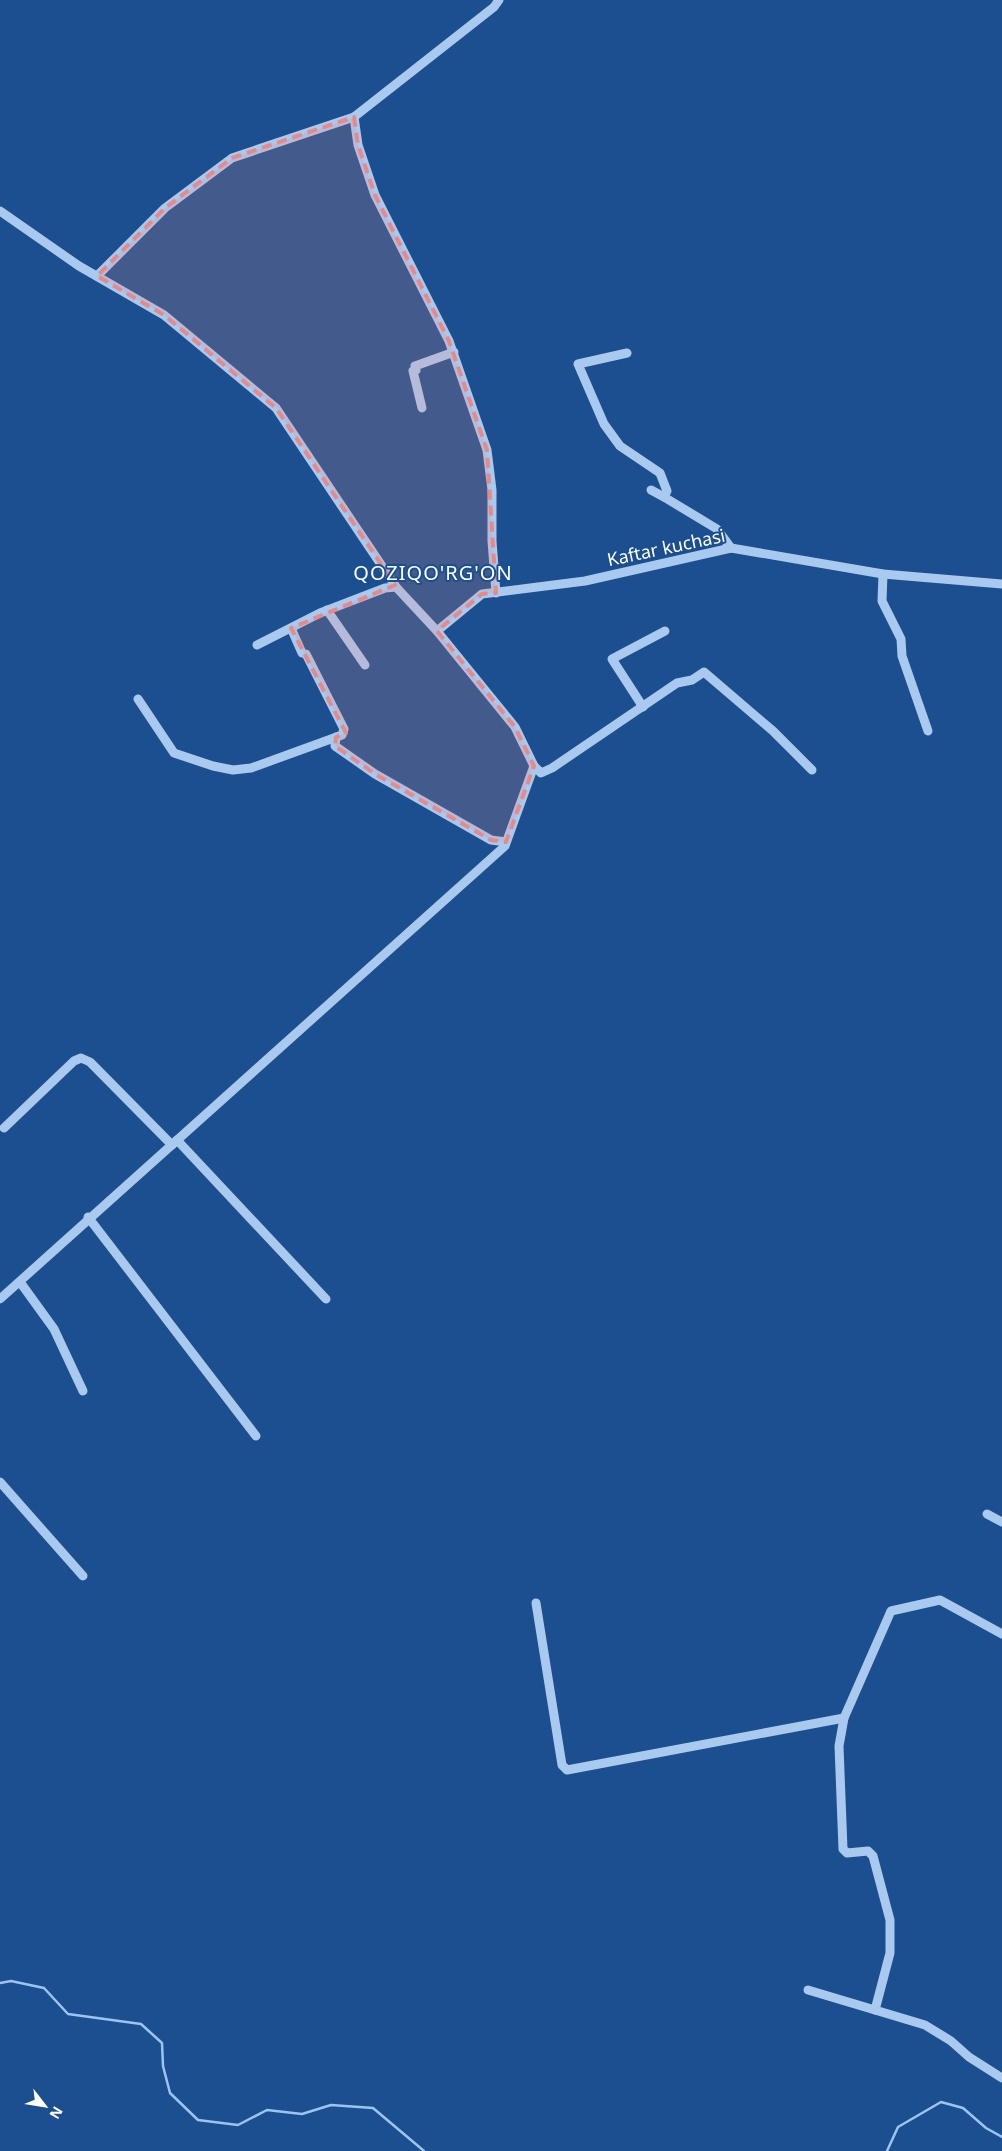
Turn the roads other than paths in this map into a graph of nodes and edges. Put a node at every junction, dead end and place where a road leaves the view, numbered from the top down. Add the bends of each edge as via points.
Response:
1 (499, 0) edge
2 (354, 116) junction
3 (0, 211) edge
4 (97, 276) junction
5 (454, 352) junction
6 (626, 353) dead end
7 (422, 408) dead end
8 (651, 490) dead end
9 (664, 497) junction
10 (731, 548) junction
11 (883, 574) junction
12 (1002, 584) edge
13 (396, 587) junction
14 (496, 592) junction
15 (326, 610) junction
16 (291, 628) junction
17 (438, 631) junction
18 (665, 631) dead end
19 (257, 645) dead end
20 (365, 665) dead end
21 (138, 699) dead end
22 (642, 707) junction
23 (928, 731) dead end
24 (336, 737) junction
25 (534, 766) junction
26 (812, 770) dead end
27 (506, 842) junction
28 (4, 1128) dead end
29 (174, 1143) junction
30 (88, 1218) junction
31 (20, 1282) junction
32 (0, 1299) edge
33 (326, 1299) dead end
34 (83, 1392) dead end
35 (256, 1436) dead end
36 (0, 1482) edge
37 (987, 1514) dead end
38 (1002, 1522) edge
39 (83, 1576) dead end
40 (536, 1603) dead end
41 (1002, 1634) edge
42 (844, 1718) junction
43 (808, 1990) dead end
44 (875, 2010) junction
45 (1002, 2078) edge

1 - 2 street
2 - 4 street via 232,158 165,208
2 - 5 street via 358,145 375,195
3 - 4 street
4 - 13 street via 164,315 276,408
5 - 7 street via 415,366 416,370 412,371
5 - 14 street via 487,450
6 - 9 street via 578,364 578,368 604,424 620,446 660,472 667,491
8 - 9 street
9 - 10 street via 717,529
10 - 11 street, Kaftar kuchasi
10 - 14 street, Kaftar kuchasi via 585,581
11 - 12 street, Kaftar kuchasi
11 - 23 street via 882,601 901,639 902,656
13 - 15 street
13 - 17 street
14 - 17 street, Kaftar kuchasi via 482,594
15 - 16 street
15 - 20 street
16 - 19 street
16 - 24 street via 344,728 342,735
17 - 25 street via 515,728
18 - 22 street via 612,659
21 - 24 street via 174,752 233,770 251,768
22 - 25 street via 552,768 541,772
22 - 26 street via 704,672 773,731
24 - 27 street via 335,746 375,774 492,840
25 - 27 street
27 - 29 street
28 - 29 street via 81,1058 90,1062
29 - 30 street
29 - 33 street
30 - 31 street
30 - 35 street
31 - 32 street
31 - 34 street via 54,1329
36 - 39 street
37 - 38 street
40 - 42 street via 562,1766 567,1770
41 - 42 street via 940,1600 891,1611
42 - 44 street via 839,1746 842,1843 848,1853 868,1851 873,1856 890,1920 890,1953
43 - 44 street
44 - 45 street via 925,2025

